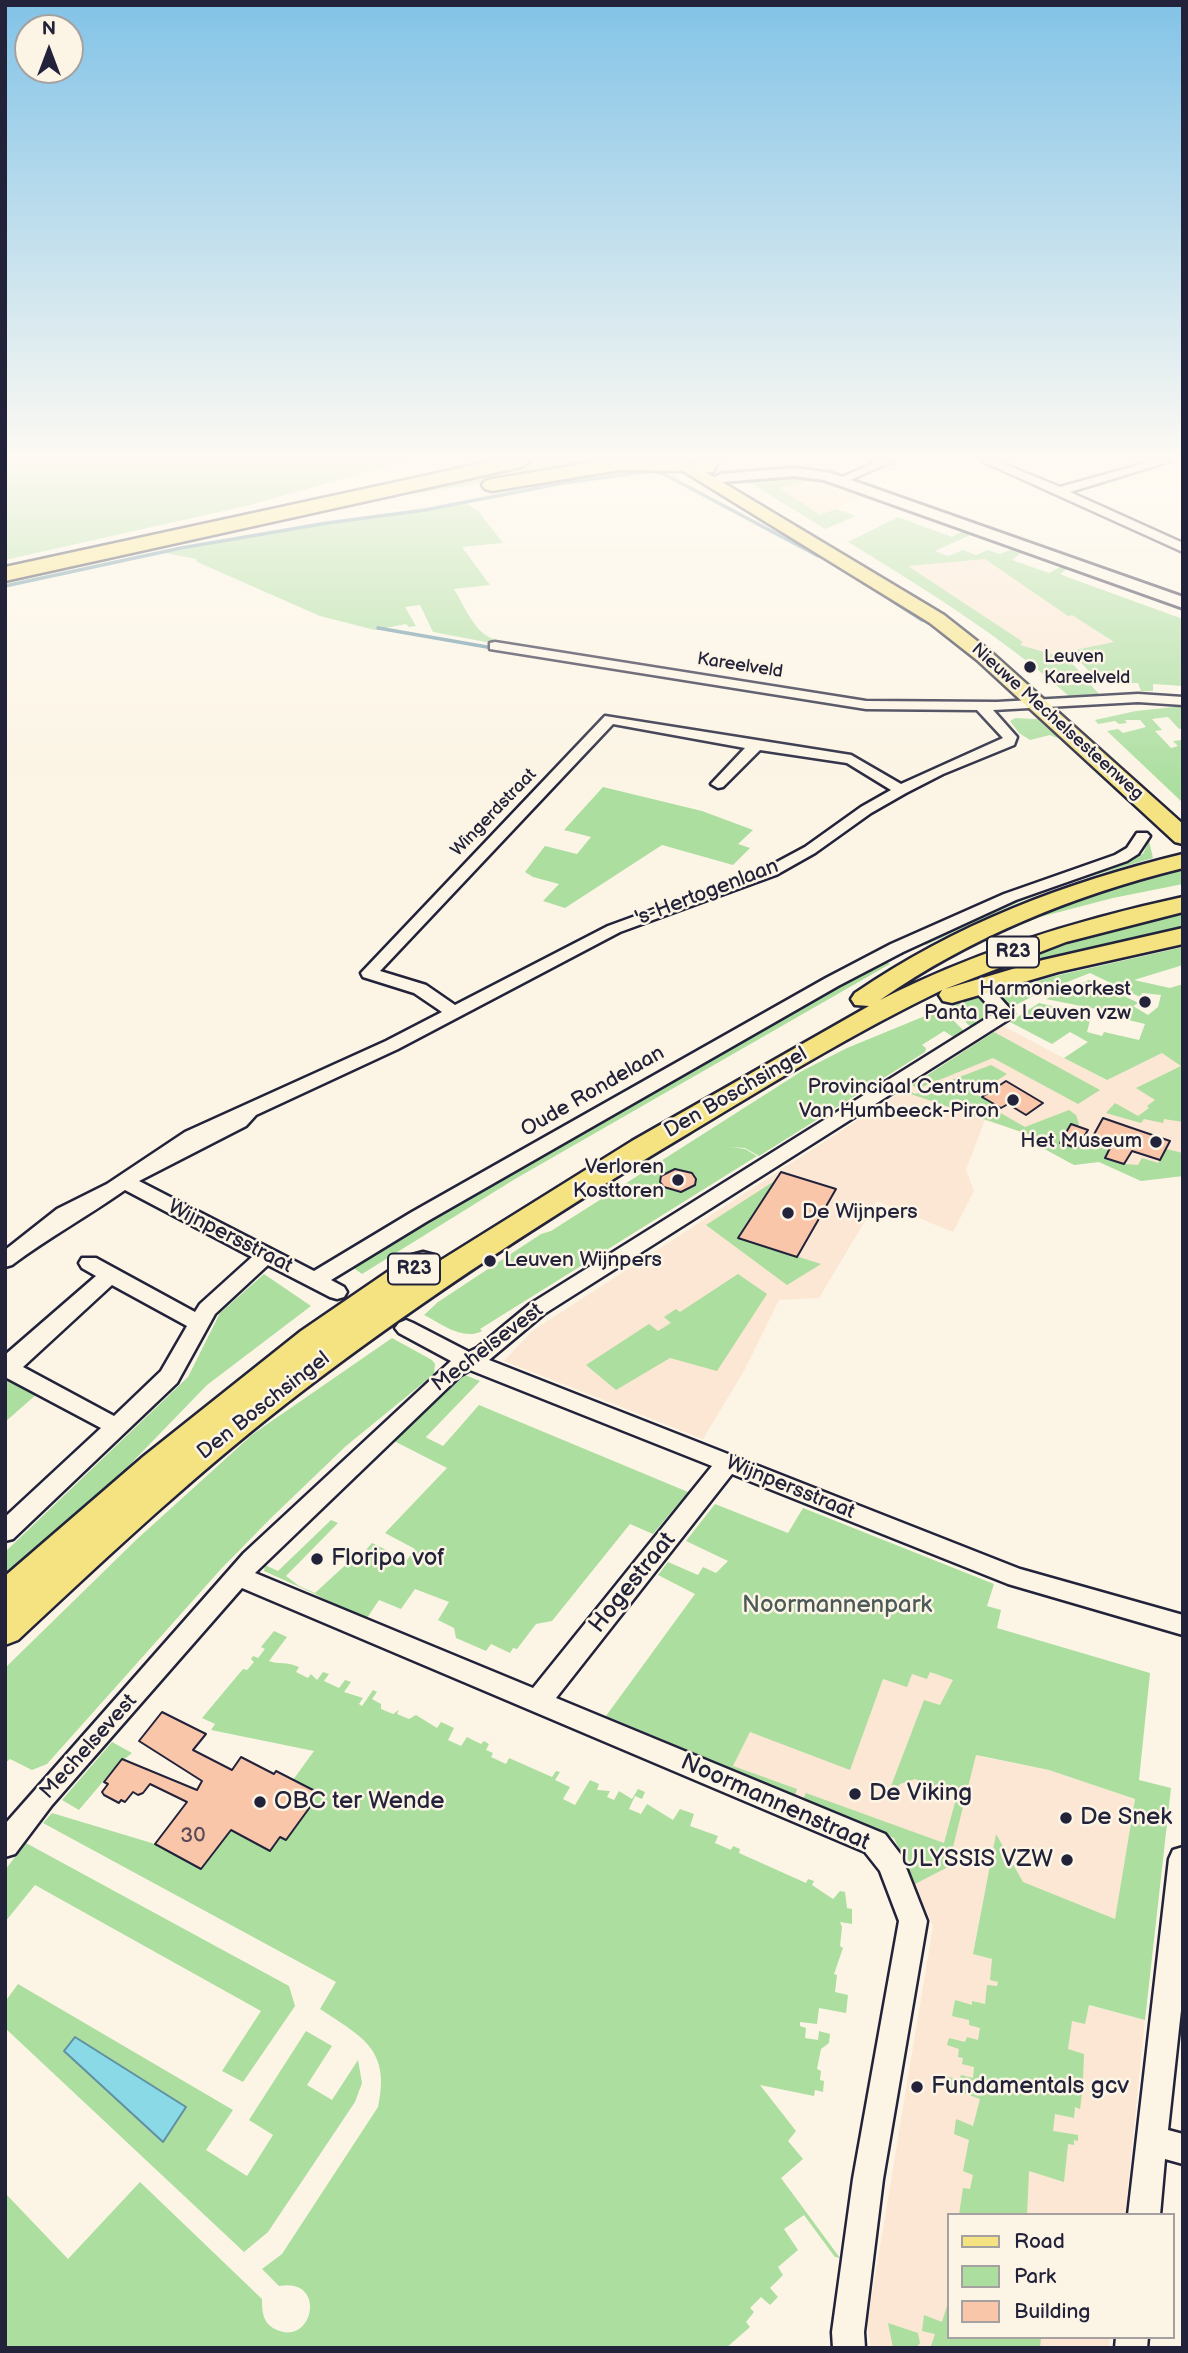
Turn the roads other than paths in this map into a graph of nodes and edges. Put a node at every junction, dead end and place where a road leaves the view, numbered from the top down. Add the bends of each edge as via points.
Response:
1 (862, 571) edge
2 (1092, 571) edge
3 (1183, 603) edge
4 (495, 646) dead end
5 (1183, 701) edge
6 (981, 706) junction
7 (1053, 708) junction
8 (1026, 738) dead end
9 (1006, 744) junction
10 (757, 745) junction
11 (718, 785) dead end
12 (901, 790) junction
13 (1157, 812) junction
14 (1183, 817) edge
15 (1142, 836) dead end
16 (1183, 837) edge
17 (1177, 862) edge
18 (1183, 892) edge
19 (1183, 904) edge
20 (1183, 936) edge
21 (908, 954) junction
22 (980, 986) junction
23 (858, 1012) junction
24 (454, 1013) junction
25 (124, 1181) junction
26 (267, 1255) junction
27 (5, 1261) edge
28 (89, 1263) dead end
29 (110, 1275) junction
30 (314, 1280) junction
31 (337, 1292) dead end
32 (198, 1323) junction
33 (406, 1328) dead end
34 (469, 1361) junction
35 (117, 1427) junction
36 (728, 1463) junction
37 (5, 1532) edge
38 (238, 1576) junction
39 (5, 1599) edge
40 (1183, 1625) edge
41 (5, 1629) edge
42 (537, 1703) junction
43 (5, 1845) edge
44 (1183, 1859) edge
45 (1152, 2140) junction
46 (1183, 2149) edge
47 (1144, 2213) edge
48 (849, 2348) edge

1 - 7 main road, Nieuwe Mechelsesteenweg via 937,619
2 - 3 street
4 - 6 street, Kareelveld via 866,705
5 - 7 street, Kareelveld via 1138,698
6 - 7 street, Kareelveld via 1001,713
6 - 9 street via 1010,737
7 - 13 main road, Nieuwe Mechelsesteenweg
7 - 14 main road, Nieuwe Mechelsesteenweg
8 - 9 street, 's-Hertogenlaan
9 - 12 street, 's-Hertogenlaan
10 - 11 street
10 - 12 street, Wingerdstraat via 851,759
10 - 24 street, Wingerdstraat via 610,719 369,973 420,989
12 - 24 street, 's-Hertogenlaan via 769,872 614,929
13 - 16 main road, Nieuwe Mechelsesteenweg
13 - 17 main road
15 - 21 street, Oude Rondelaan via 1133,851 1121,858 1010,897
17 - 21 main road via 1074,891
18 - 23 main road, Den Boschsingel / R23 via 1018,935 912,977
19 - 23 main road, Den Boschsingel / R23 via 1080,929
20 - 22 main road
21 - 23 main road
21 - 30 street, Oude Rondelaan via 671,1073
22 - 23 main road via 873,1023
22 - 34 street, Mechelsevest via 1005,1014 537,1309
23 - 39 main road, Den Boschsingel / R23 via 550,1182 371,1297 219,1410
23 - 41 main road, Den Boschsingel / R23 via 407,1298 238,1423
24 - 25 street, 's-Hertogenlaan via 250,1111 239,1122
25 - 26 street, Wijnpersstraat
25 - 27 street, 's-Hertogenlaan via 53,1220
26 - 30 street, Wijnpersstraat
26 - 32 street via 207,1308
28 - 29 street
29 - 32 street
29 - 35 street via 18,1355 12,1367 17,1375
30 - 31 street, Wijnpersstraat
32 - 35 street via 169,1377
33 - 34 street, Wijnpersstraat
34 - 36 street, Wijnpersstraat
34 - 38 street, Mechelsevest via 453,1368
35 - 37 street
36 - 40 street, Wijnpersstraat via 1016,1577
36 - 42 street, Hogestraat
38 - 42 street, Noormannenstraat
38 - 43 street, Mechelsevest
42 - 48 street, Noormannenstraat via 875,1843 891,1864 913,1922 868,2179
44 - 45 street
45 - 46 street
45 - 47 street

